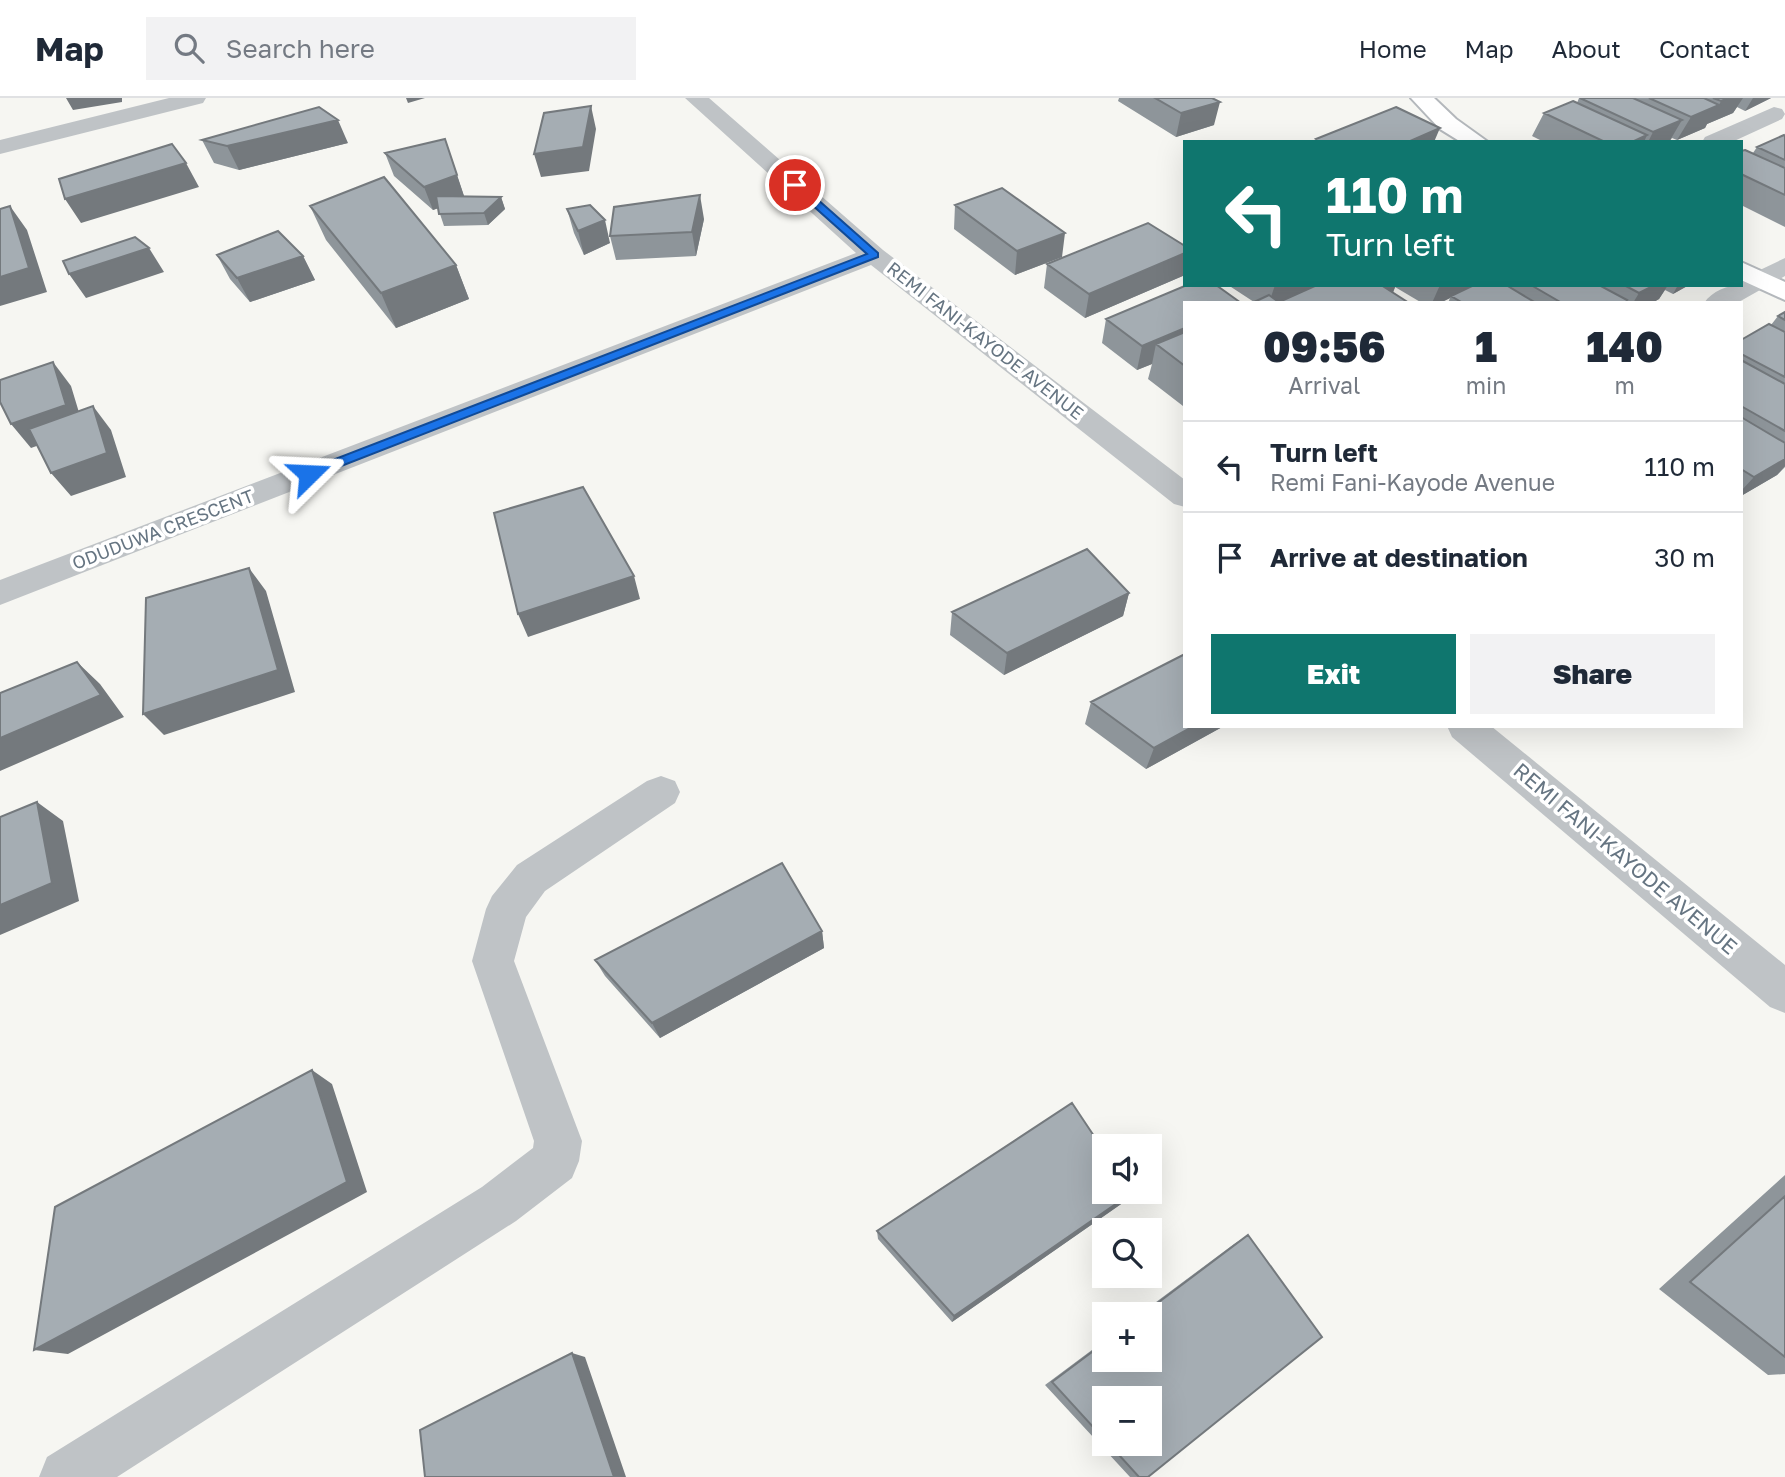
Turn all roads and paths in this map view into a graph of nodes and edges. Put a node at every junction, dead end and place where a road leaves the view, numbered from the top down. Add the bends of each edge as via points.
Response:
1 (195, 98) edge
2 (696, 98) edge
3 (1422, 98) edge
4 (1774, 114) dead end
5 (1474, 140) edge
6 (1717, 140) edge
7 (2, 143) edge
8 (874, 255) junction
9 (1785, 266) edge
10 (1750, 274) edge
11 (1735, 287) edge
12 (1785, 292) edge
13 (1719, 301) edge
14 (1183, 494) edge
15 (0, 593) edge
16 (1467, 728) edge
17 (661, 792) dead end
18 (1785, 992) edge
19 (67, 1477) edge

1 - 7 street
2 - 8 street, REMI FANI-KAYODE AVENUE
3 - 5 street via 1448,124
4 - 6 street
8 - 14 street, REMI FANI-KAYODE AVENUE
8 - 15 street, ODUDUWA CRESCENT
9 - 10 street
10 - 12 street
11 - 13 street
16 - 18 street, REMI FANI-KAYODE AVENUE
17 - 19 street via 531,878 507,909 493,961 558,1141 555,1161 499,1204

